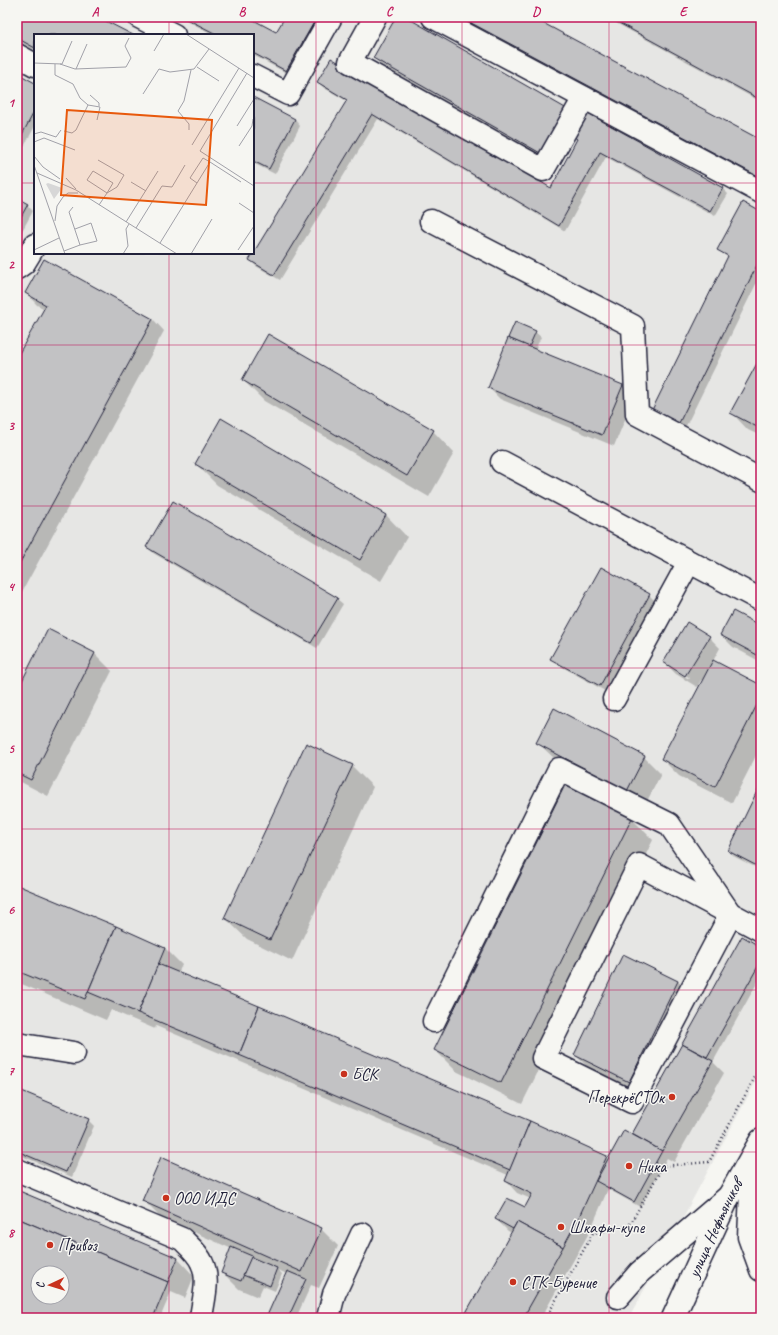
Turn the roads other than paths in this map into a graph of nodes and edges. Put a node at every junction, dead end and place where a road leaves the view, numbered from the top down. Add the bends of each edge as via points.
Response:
1 (139, 17) edge
2 (331, 17) edge
3 (375, 17) edge
4 (433, 17) edge
5 (172, 34) edge
6 (17, 56) edge
7 (34, 64) edge
8 (254, 77) edge
9 (584, 98) junction
10 (761, 192) edge
11 (431, 221) dead end
12 (34, 247) edge
13 (17, 268) edge
14 (502, 462) dead end
15 (761, 480) edge
16 (689, 562) junction
17 (761, 600) edge
18 (614, 699) dead end
19 (731, 914) junction
20 (761, 930) edge
21 (434, 1021) dead end
22 (17, 1044) edge
23 (74, 1052) dead end
24 (761, 1140) edge
25 (761, 1157) edge
26 (17, 1170) edge
27 (729, 1196) junction
28 (362, 1234) dead end
29 (761, 1270) edge
30 (618, 1297) dead end
31 (201, 1318) edge
32 (328, 1318) edge
33 (657, 1318) edge
34 (673, 1318) edge

1 - 5 main road
2 - 8 main road via 288,94
3 - 9 main road via 350,62 543,170
4 - 9 main road
6 - 7 main road
9 - 10 main road
11 - 15 main road via 633,326 637,414
12 - 13 main road via 24,263
14 - 16 main road
16 - 17 main road
16 - 18 main road
19 - 19 main road via 639,865 543,1058 632,1102
19 - 20 main road
19 - 21 main road via 669,824 559,769
22 - 23 main road
24 - 27 main road, улица Нефтяников
25 - 29 main road via 751,1193 749,1237
26 - 31 main road via 182,1239 195,1252 206,1276
27 - 30 main road via 640,1272
27 - 33 main road
27 - 34 main road, улица Нефтяников
28 - 32 main road via 334,1294

